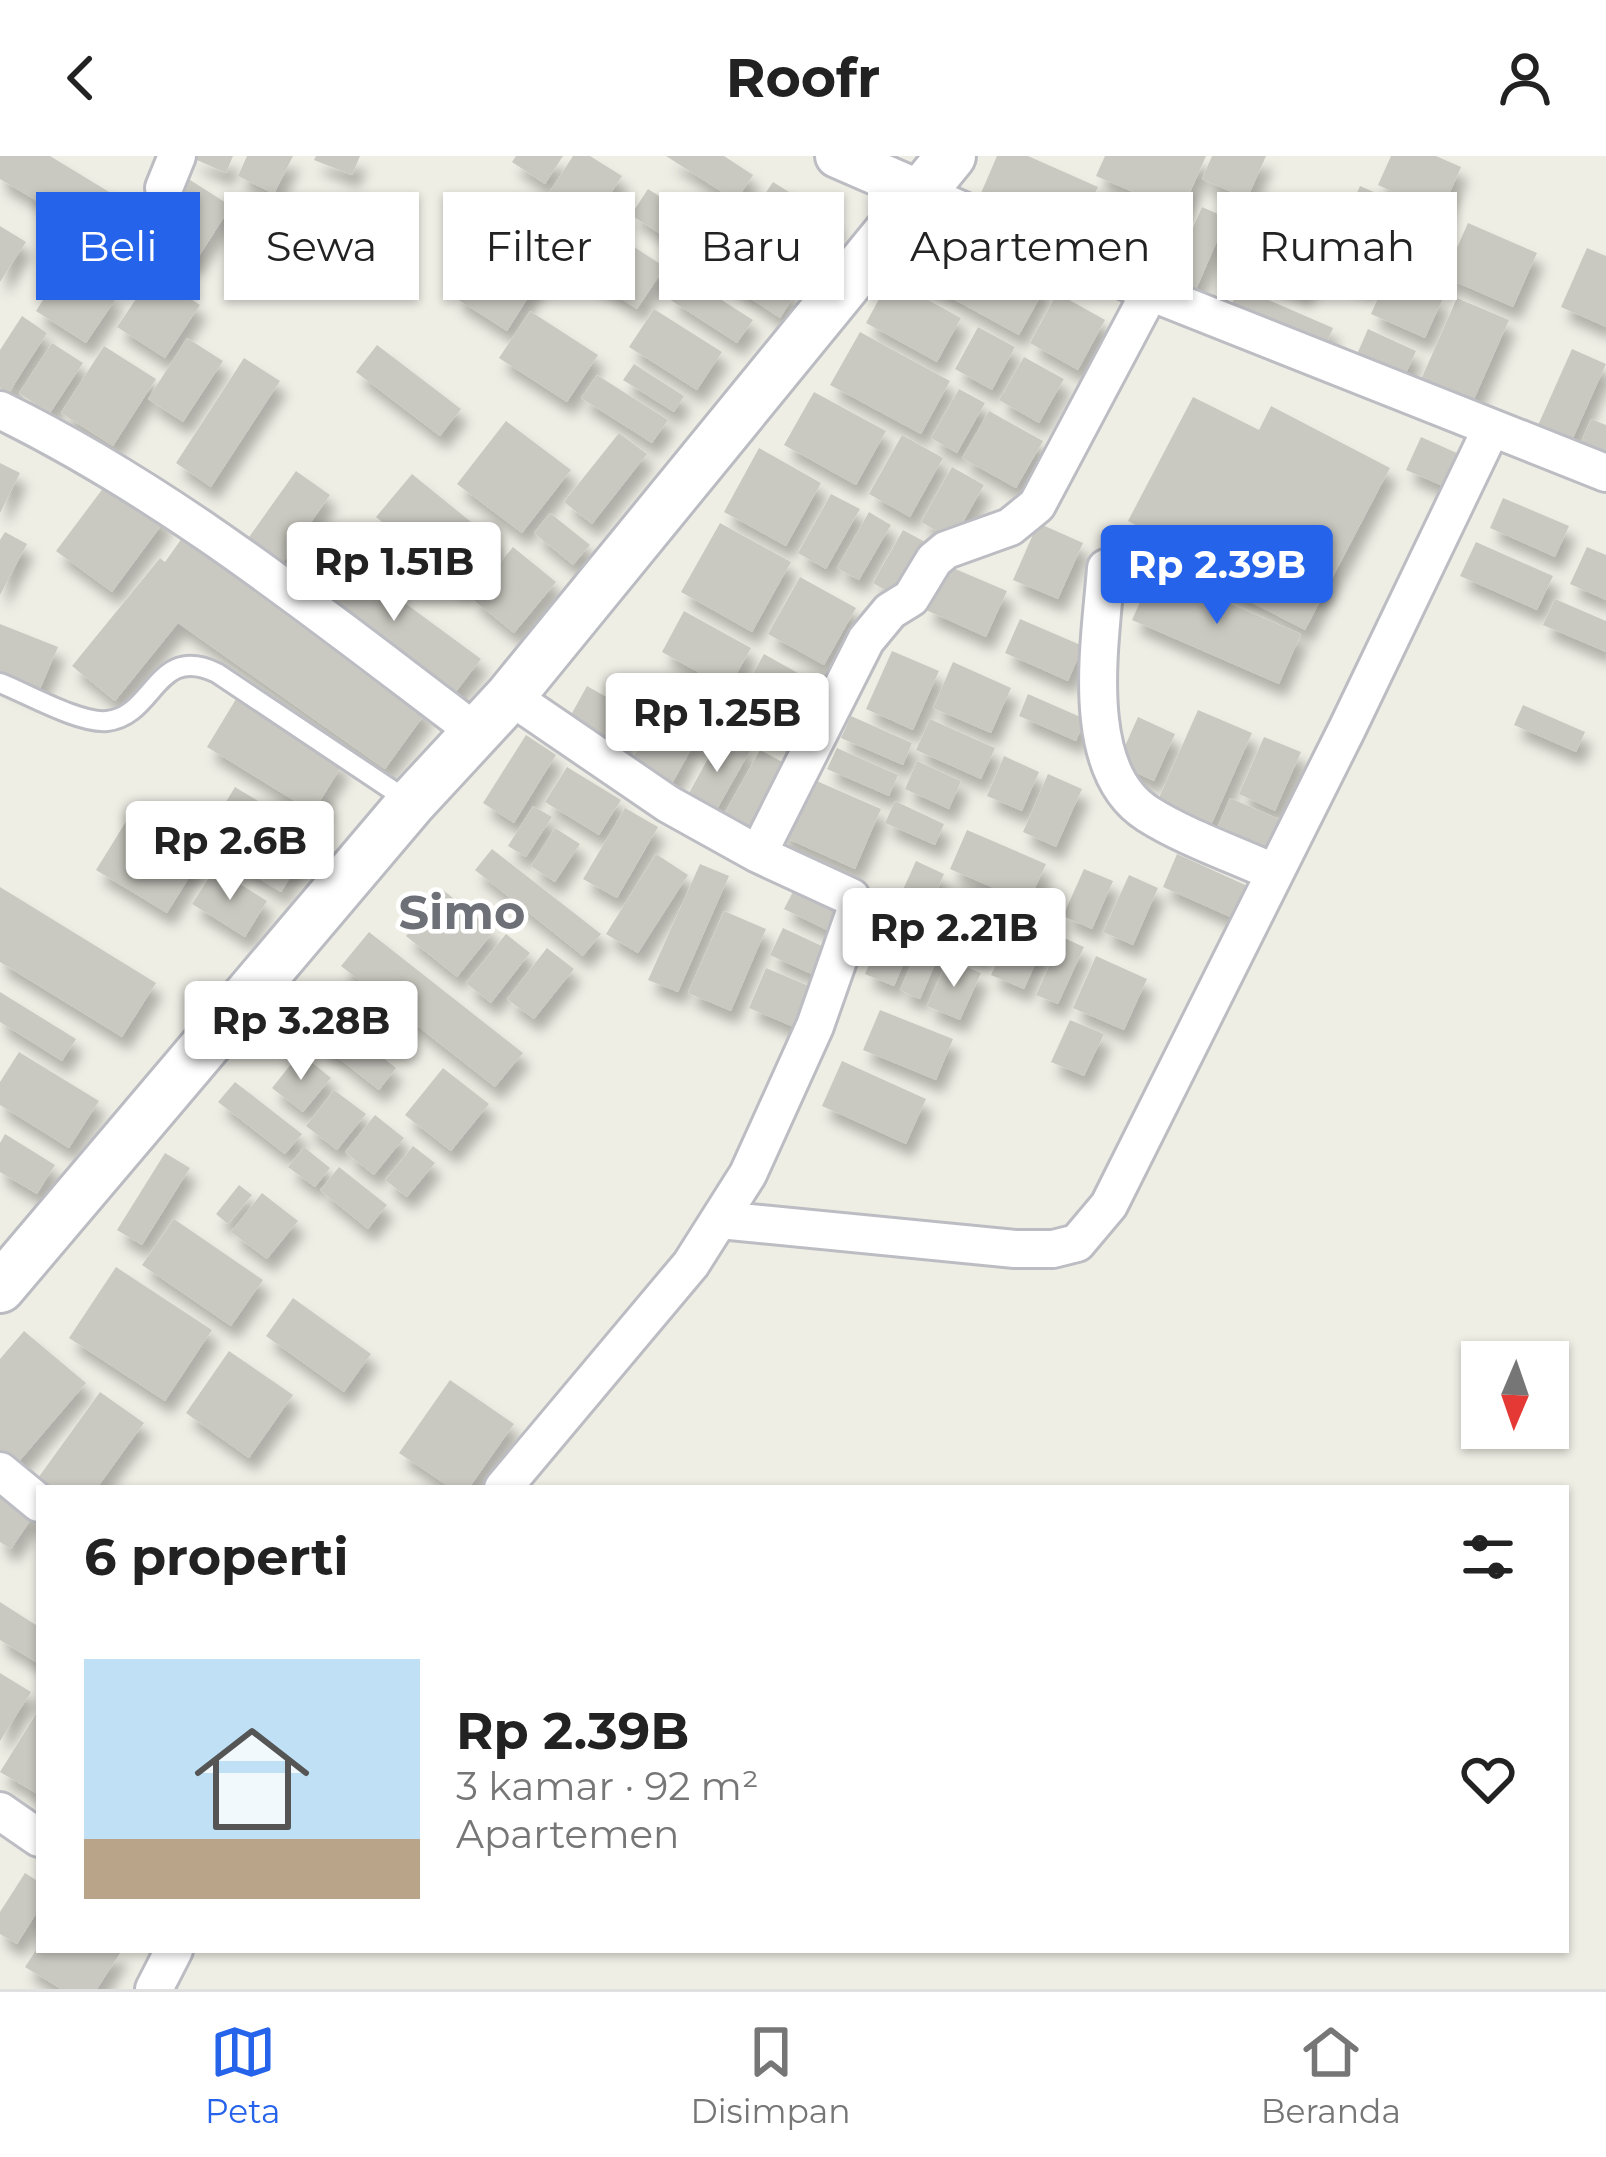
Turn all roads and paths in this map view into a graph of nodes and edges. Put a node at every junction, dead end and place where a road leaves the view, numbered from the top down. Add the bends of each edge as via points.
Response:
1 (838, 156) edge
2 (936, 175) edge
3 (967, 192) edge
4 (1146, 300) edge
5 (1170, 300) edge
6 (0, 410) edge
7 (1491, 429) junction
8 (1606, 473) edge
9 (1106, 568) dead end
10 (0, 683) edge
11 (509, 696) junction
12 (476, 732) junction
13 (411, 803) junction
14 (758, 854) junction
15 (1275, 873) junction
16 (720, 1220) junction
17 (0, 1288) edge
18 (0, 1471) edge
19 (506, 1485) edge
20 (36, 1501) edge
21 (0, 1811) edge
22 (36, 1836) edge
23 (172, 1953) edge
24 (154, 1989) edge

1 - 2 street
2 - 3 street
2 - 11 main road
4 - 14 street via 1037,505 1010,527 946,550 866,640
5 - 7 street
6 - 12 street via 104,463 218,538
7 - 8 street
7 - 15 street
9 - 15 street via 1100,706 1117,782 1145,813
10 - 13 lane via 110,721 181,665 197,664
11 - 12 main road
11 - 14 street via 668,805
12 - 13 main road
13 - 17 main road
14 - 16 street via 851,897 856,914 795,1071
15 - 16 street via 1109,1205 1077,1243 1015,1249
16 - 19 street
18 - 20 street
21 - 22 street
23 - 24 street

